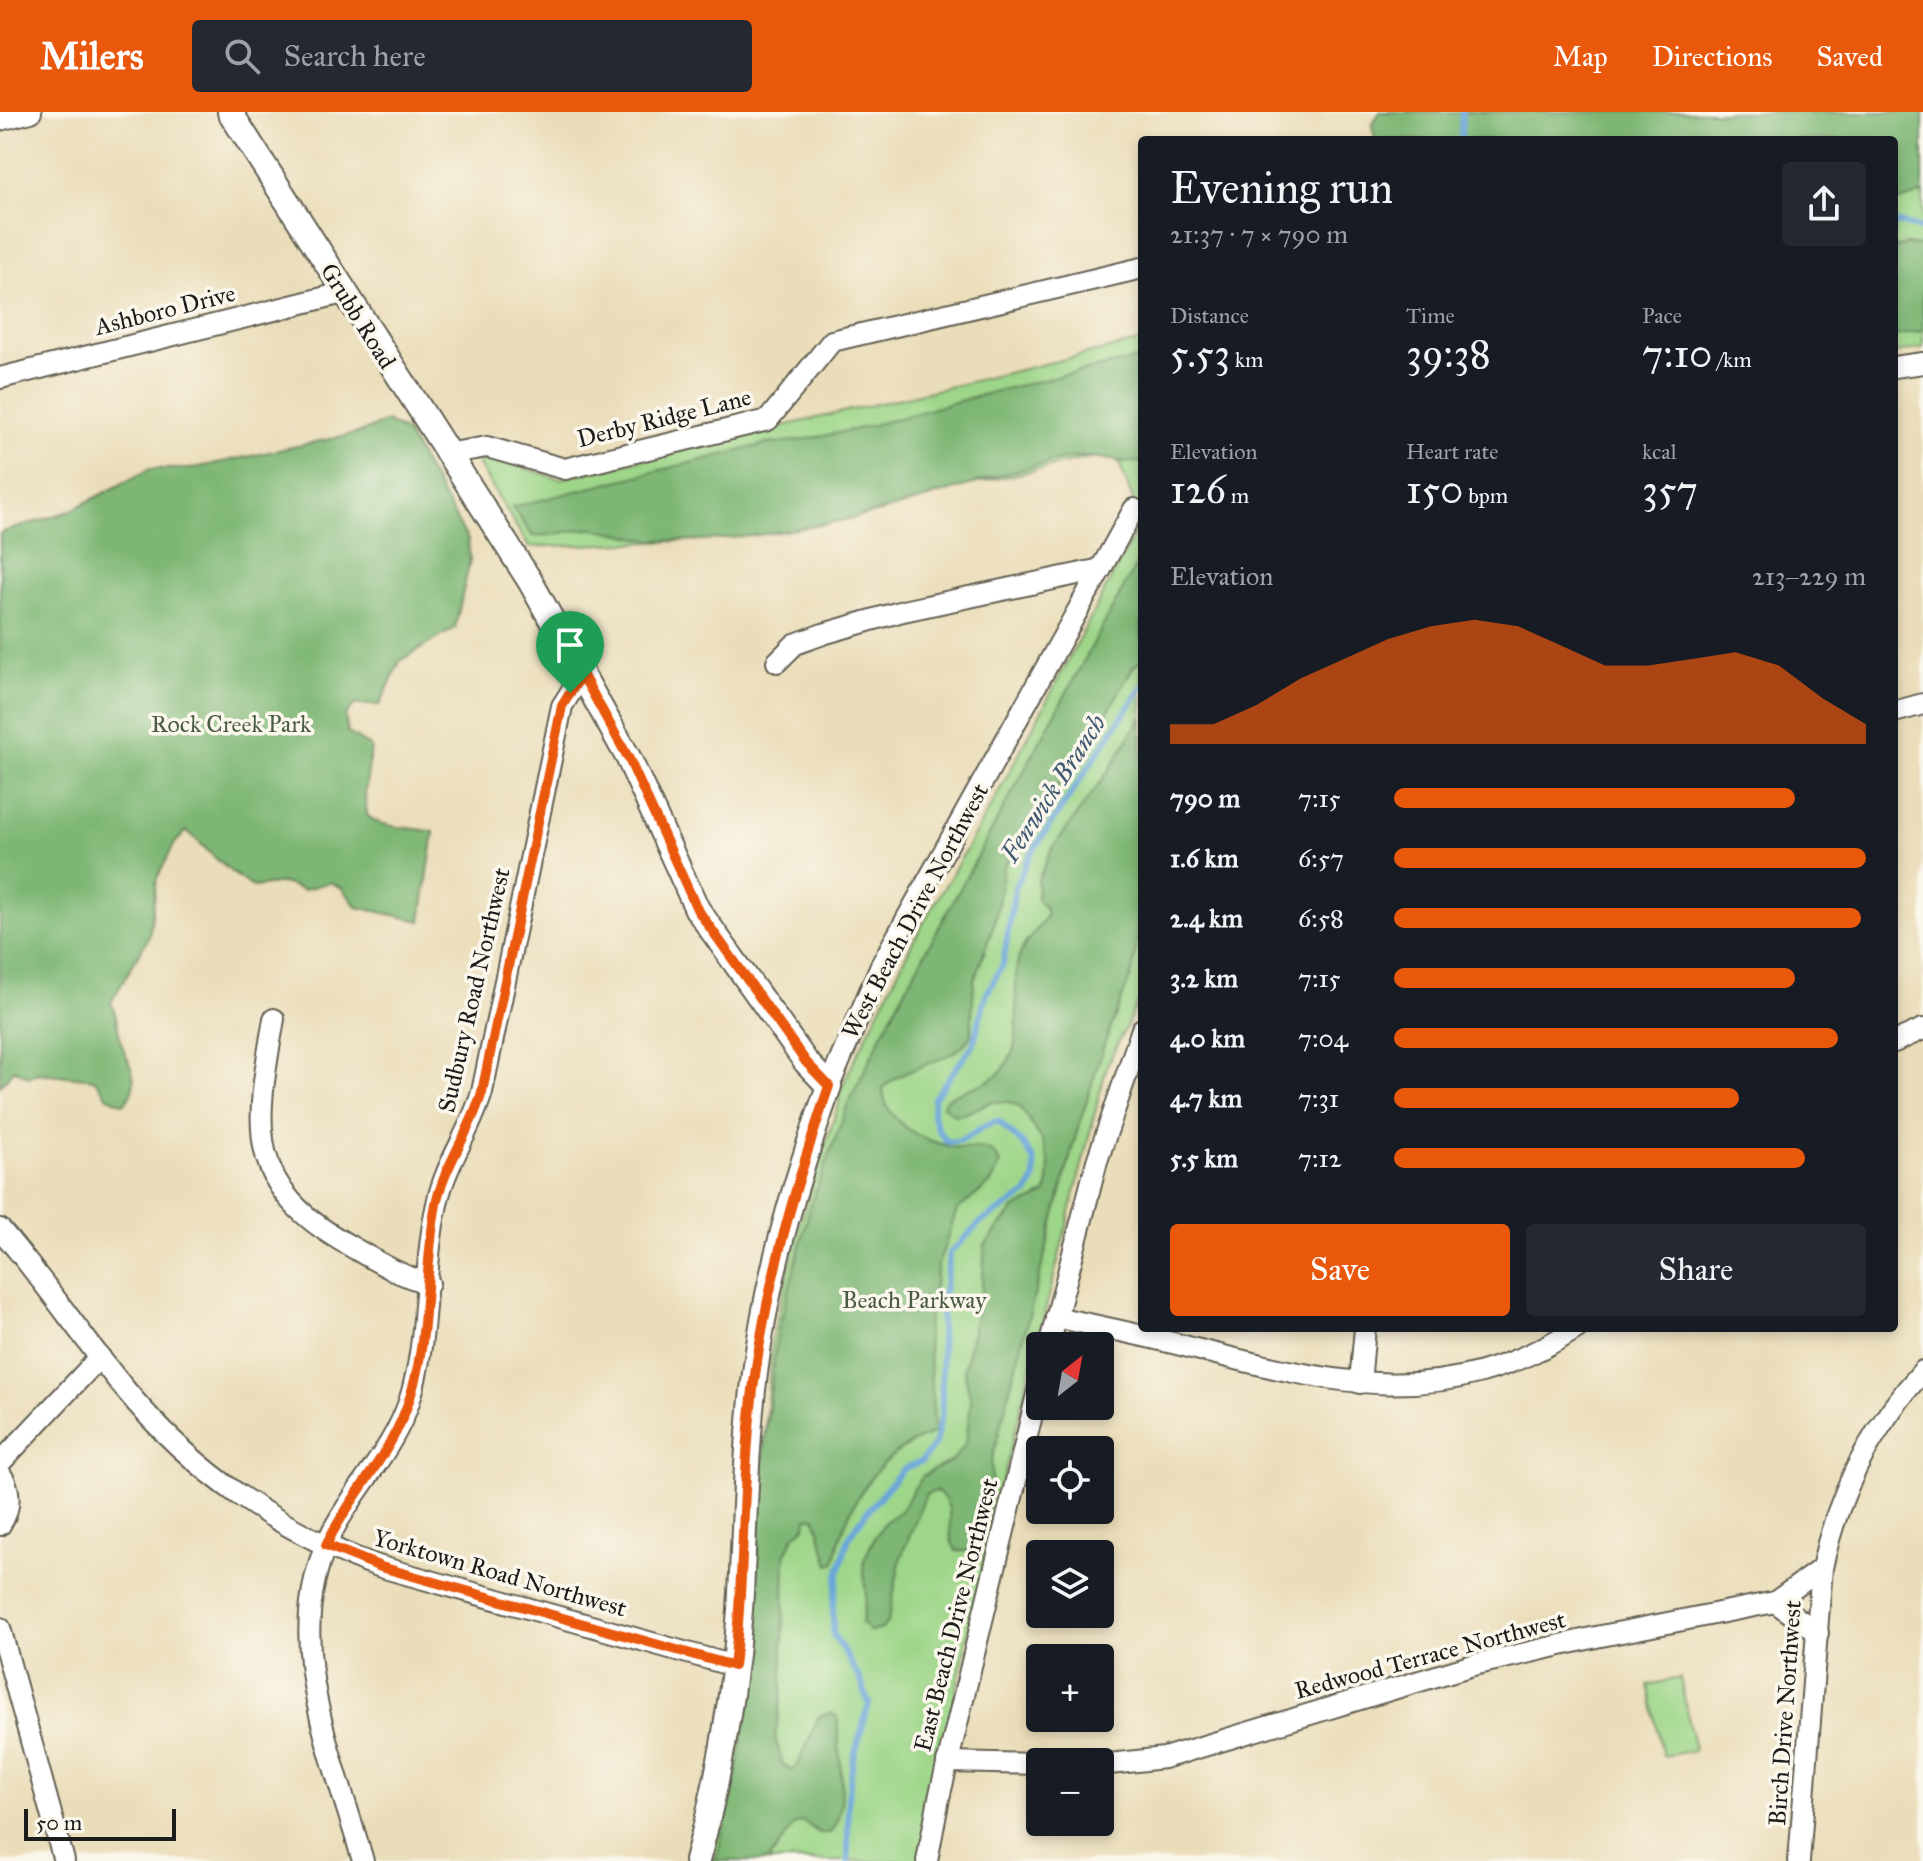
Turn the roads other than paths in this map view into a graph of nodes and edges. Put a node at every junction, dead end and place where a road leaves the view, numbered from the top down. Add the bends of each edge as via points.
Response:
1 (31, 112) edge
2 (230, 112) edge
3 (0, 120) edge
4 (1138, 269) edge
5 (343, 293) junction
6 (1923, 363) edge
7 (1898, 366) edge
8 (0, 378) edge
9 (446, 454) junction
10 (1134, 509) dead end
11 (1101, 569) junction
12 (777, 662) dead end
13 (582, 674) junction
14 (1923, 704) edge
15 (1898, 711) edge
16 (274, 1019) dead end
17 (1923, 1029) edge
18 (1898, 1040) edge
19 (1138, 1041) edge
20 (829, 1086) junction
21 (0, 1229) edge
22 (429, 1283) junction
23 (1056, 1317) junction
24 (1052, 1332) edge
25 (1365, 1332) edge
26 (1570, 1332) edge
27 (100, 1357) junction
28 (1923, 1371) edge
29 (1360, 1383) junction
30 (1031, 1420) edge
31 (0, 1463) edge
32 (0, 1473) edge
33 (0, 1525) edge
34 (326, 1545) junction
35 (1822, 1568) junction
36 (1775, 1602) junction
37 (0, 1628) edge
38 (1818, 1633) junction
39 (734, 1666) junction
40 (947, 1762) junction
41 (1114, 1763) edge
42 (1026, 1764) edge
43 (64, 1861) edge
44 (363, 1861) edge
45 (697, 1861) edge
46 (927, 1861) edge
47 (1799, 1861) edge

1 - 3 street
2 - 5 street, Grubb Road
4 - 9 street, Derby Ridge Lane via 832,341 768,420 565,469 487,447
5 - 8 street, Ashboro Drive
5 - 9 street, Grubb Road
6 - 7 street
9 - 13 street, Grubb Road via 530,581
10 - 11 street, West Beach Drive Northwest
11 - 12 street via 903,611 795,644
11 - 20 street, West Beach Drive Northwest via 881,965
13 - 20 street, Grubb Road via 629,759 697,909 806,1062
13 - 22 street, Sudbury Road Northwest via 562,706 482,1092 436,1206
14 - 15 street
16 - 22 street via 260,1110 265,1155 278,1187 325,1233
17 - 18 street
19 - 23 street via 1097,1161
20 - 39 street, West Beach Drive Northwest via 784,1226 762,1329 746,1459
21 - 27 street, Yorktown Road Northwest
22 - 34 street, Sudbury Road Northwest via 422,1350 407,1408 379,1465
23 - 24 street
23 - 29 street via 1295,1375
25 - 29 street
26 - 29 street via 1524,1357 1458,1378 1431,1384
27 - 31 street
27 - 34 street, Yorktown Road Northwest via 150,1418 209,1473 261,1510
28 - 35 street via 1891,1409 1856,1467 1831,1524
30 - 40 street, East Beach Drive Northwest
32 - 33 street via 9,1497
34 - 39 street, Yorktown Road Northwest via 381,1567
34 - 44 street, Sudbury Road Northwest via 310,1601 310,1663
35 - 36 street, Redwood Terrace Northwest
35 - 38 street, Birch Drive Northwest
36 - 38 street
36 - 41 street, Redwood Terrace Northwest via 1473,1665 1164,1758
37 - 43 street
38 - 47 street, Birch Drive Northwest
39 - 45 street, West Beach Drive Northwest
40 - 42 street
40 - 46 street, East Beach Drive Northwest

